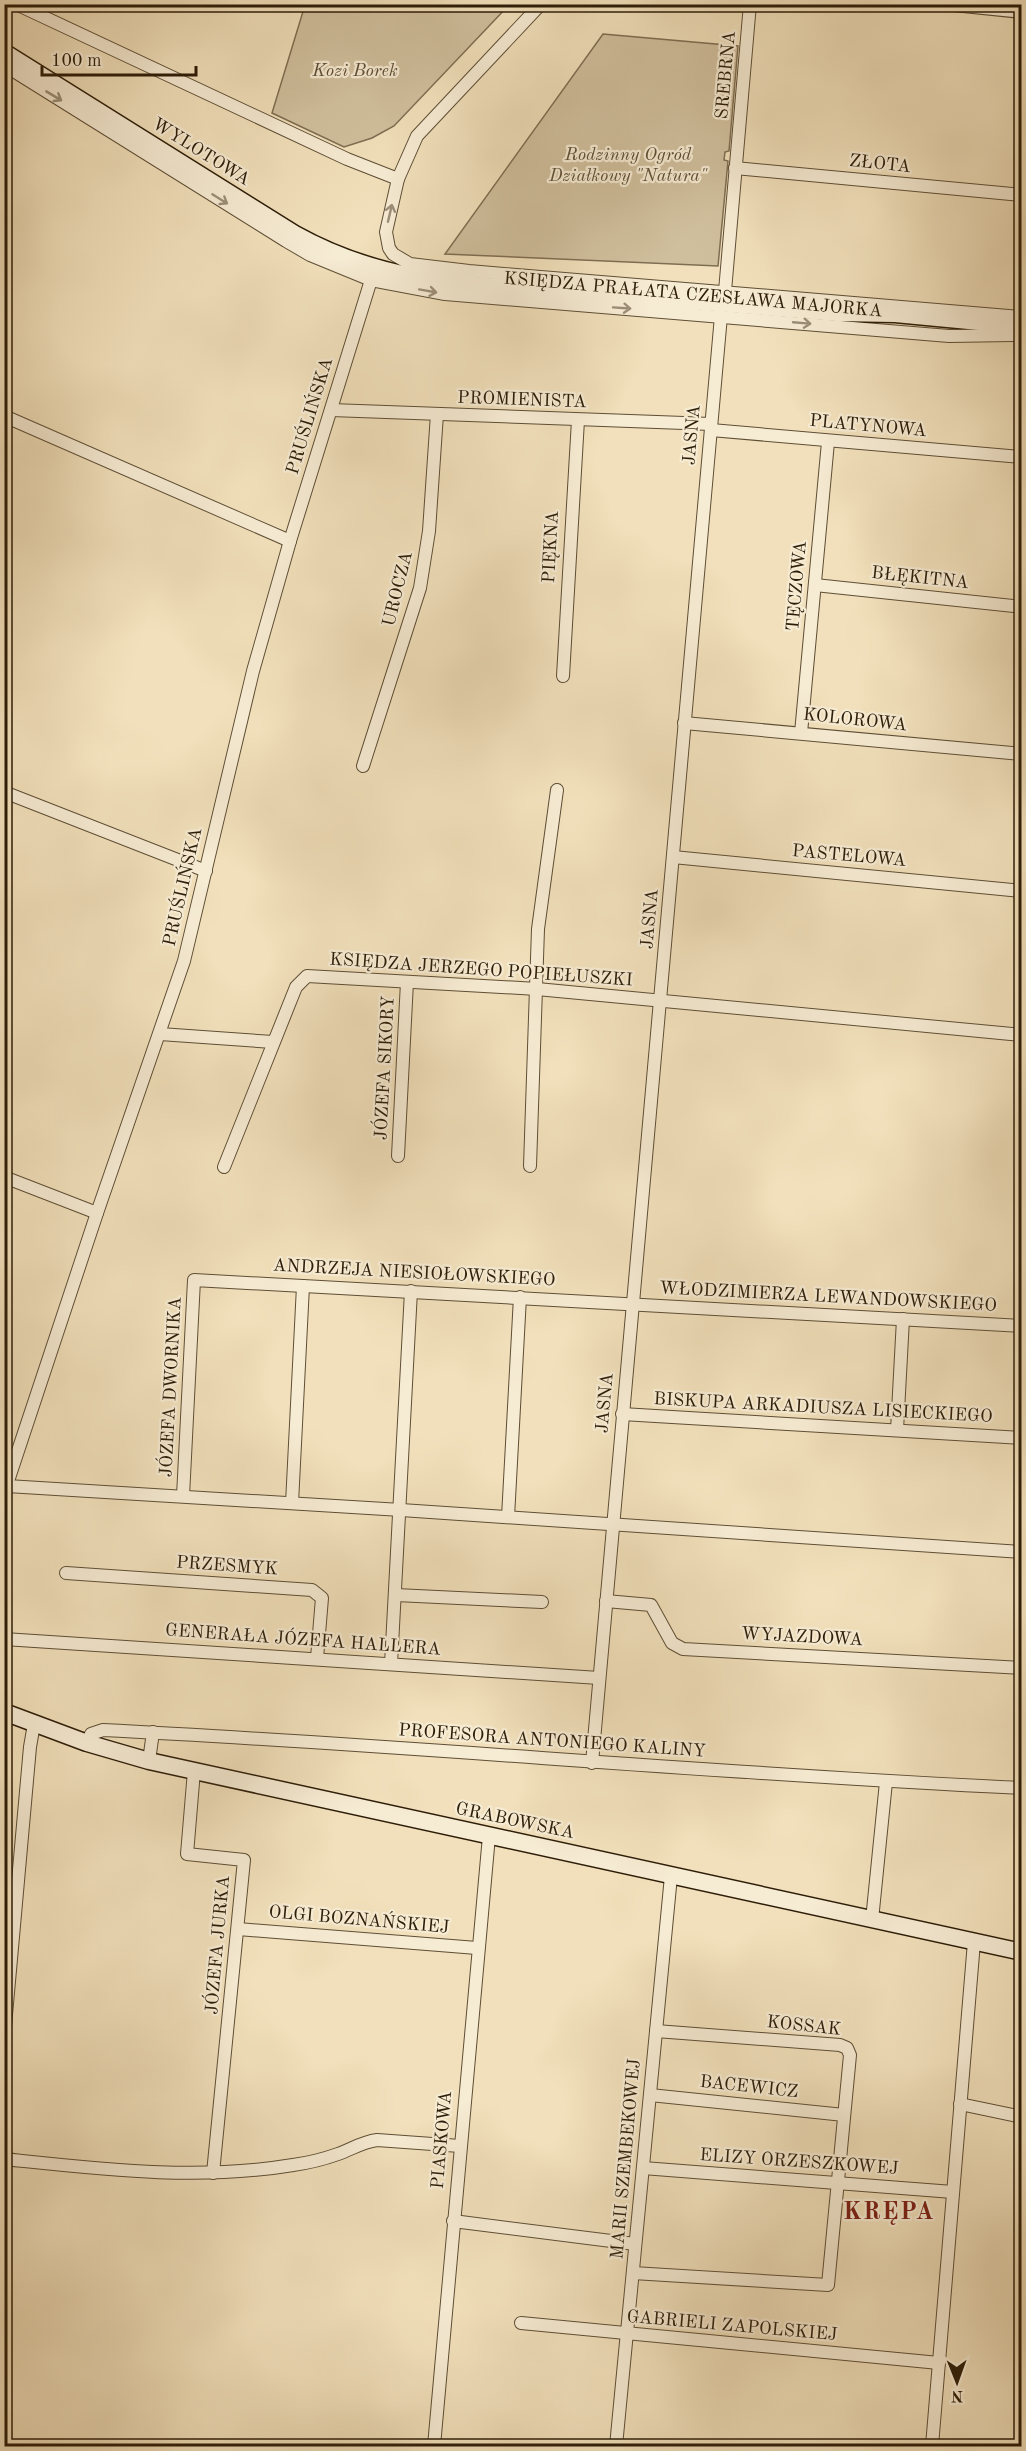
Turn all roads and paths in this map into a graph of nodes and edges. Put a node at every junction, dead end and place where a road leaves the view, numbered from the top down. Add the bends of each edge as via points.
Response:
1 (16, 4) edge
2 (542, 4) edge
3 (750, 4) edge
4 (944, 4) edge
5 (1022, 12) edge
6 (4, 52) edge
7 (4, 65) edge
8 (735, 168) junction
9 (398, 179) junction
10 (1022, 195) edge
11 (377, 275) junction
12 (724, 291) junction
13 (721, 316) junction
14 (1022, 317) edge
15 (1019, 332) edge
16 (331, 410) junction
17 (437, 414) junction
18 (4, 416) edge
19 (578, 420) junction
20 (711, 427) junction
21 (828, 442) junction
22 (1022, 457) edge
23 (290, 541) junction
24 (816, 585) junction
25 (1022, 606) edge
26 (563, 676) dead end
27 (684, 723) junction
28 (801, 733) junction
29 (1022, 754) edge
30 (363, 766) dead end
31 (556, 790) dead end
32 (4, 792) edge
33 (673, 857) junction
34 (206, 871) junction
35 (1022, 891) edge
36 (407, 982) junction
37 (537, 989) junction
38 (661, 1001) junction
39 (160, 1034) junction
40 (1022, 1035) edge
41 (273, 1042) junction
42 (398, 1156) dead end
43 (530, 1166) dead end
44 (225, 1167) dead end
45 (4, 1177) edge
46 (97, 1213) junction
47 (194, 1280) joint
48 (303, 1286) junction
49 (411, 1292) junction
50 (520, 1297) junction
51 (632, 1303) junction
52 (903, 1319) junction
53 (1022, 1326) edge
54 (622, 1414) junction
55 (897, 1430) junction
56 (1022, 1438) edge
57 (6, 1489) edge
58 (183, 1496) junction
59 (292, 1503) junction
60 (401, 1510) junction
61 (508, 1517) junction
62 (612, 1525) junction
63 (1022, 1552) edge
64 (66, 1573) dead end
65 (396, 1595) junction
66 (606, 1601) junction
67 (542, 1602) dead end
68 (4, 1639) edge
69 (317, 1658) junction
70 (391, 1664) junction
71 (1022, 1668) edge
72 (599, 1678) junction
73 (4, 1712) edge
74 (34, 1724) junction
75 (153, 1732) junction
76 (87, 1743) junction
77 (149, 1761) junction
78 (592, 1763) junction
79 (194, 1771) junction
80 (886, 1782) junction
81 (1022, 1788) edge
82 (489, 1836) junction
83 (671, 1876) junction
84 (872, 1920) junction
85 (238, 1929) junction
86 (974, 1942) junction
87 (477, 1948) junction
88 (1022, 1952) edge
89 (656, 2031) junction
90 (4, 2037) edge
91 (650, 2095) junction
92 (960, 2104) junction
93 (844, 2115) junction
94 (1022, 2117) edge
95 (460, 2146) junction
96 (4, 2159) edge
97 (643, 2168) junction
98 (213, 2173) junction
99 (837, 2184) junction
100 (953, 2192) junction
101 (453, 2222) junction
102 (635, 2244) junction
103 (633, 2273) junction
104 (521, 2323) dead end
105 (627, 2334) junction
106 (939, 2364) junction
107 (434, 2446) edge
108 (616, 2446) edge
109 (932, 2446) edge

1 - 9 street via 347,159
2 - 9 street via 417,136
3 - 8 street, SREBRNA
4 - 5 street
6 - 11 street, WYLOTOWA via 295,234
7 -> 11 street, WYLOTOWA via 310,255
8 - 10 street, ZŁOTA
8 - 12 street, SREBRNA
12 -> 9 street, KSIĘDZA PRAŁATA CZESŁAWA MAJORKA via 431,267 402,261 389,248 386,232
11 -> 13 street, KSIĘDZA PRAŁATA CZESŁAWA MAJORKA via 444,294
11 - 15 street, KSIĘDZA PRAŁATA CZESŁAWA MAJORKA
11 - 16 street, PRUŚLIŃSKA
12 - 14 street, KSIĘDZA PRAŁATA CZESŁAWA MAJORKA
13 -> 15 street, KSIĘDZA PRAŁATA CZESŁAWA MAJORKA via 949,336
13 - 20 street, JASNA
16 - 17 street, PROMIENISTA
16 - 23 street, PRUŚLIŃSKA
17 - 19 street, PROMIENISTA
17 - 30 street, UROCZA via 423,578
18 - 23 street
19 - 20 street, PROMIENISTA
19 - 26 street, PIĘKNA
20 - 21 street, PLATYNOWA
20 - 27 street, JASNA
21 - 22 street, PLATYNOWA
21 - 24 street, TĘCZOWA
23 - 34 street, PRUŚLIŃSKA via 237,731
24 - 25 street, BŁĘKITNA
24 - 28 street, TĘCZOWA
27 - 28 street, KOLOROWA
27 - 33 street, JASNA
28 - 29 street, KOLOROWA
31 - 37 street via 541,898
32 - 34 street
33 - 35 street, PASTELOWA
33 - 38 street, JASNA
34 - 39 street, PRUŚLIŃSKA via 184,961
36 - 37 street, KSIĘDZA JERZEGO POPIEŁUSZKI
36 - 41 street, KSIĘDZA JERZEGO POPIEŁUSZKI via 307,976 296,987
36 - 42 street, JÓZEFA SIKORY
37 - 38 street, KSIĘDZA JERZEGO POPIEŁUSZKI
37 - 43 street
38 - 40 street, KSIĘDZA JERZEGO POPIEŁUSZKI
38 - 51 street, JASNA
39 - 41 street
39 - 46 street, PRUŚLIŃSKA
41 - 44 street, KSIĘDZA JERZEGO POPIEŁUSZKI
45 - 46 street
46 - 57 street, PRUŚLIŃSKA
47 - 48 street, ANDRZEJA NIESIOŁOWSKIEGO
47 - 58 street, JÓZEFA DWORNIKA
48 - 49 street, ANDRZEJA NIESIOŁOWSKIEGO
48 - 59 street
49 - 50 street, ANDRZEJA NIESIOŁOWSKIEGO
49 - 60 street
50 - 51 street, ANDRZEJA NIESIOŁOWSKIEGO
50 - 61 street
51 - 52 street, WŁODZIMIERZA LEWANDOWSKIEGO
51 - 54 street, JASNA
52 - 53 street, WŁODZIMIERZA LEWANDOWSKIEGO
52 - 55 street
54 - 55 street, BISKUPA ARKADIUSZA LISIECKIEGO
54 - 62 street, JASNA
55 - 56 street, BISKUPA ARKADIUSZA LISIECKIEGO
57 - 58 street
58 - 59 street
59 - 60 street
60 - 61 street
60 - 65 street
61 - 62 street
62 - 63 street
62 - 66 street, JASNA
64 - 69 street, PRZESMYK via 312,1590 322,1598
65 - 67 street
65 - 70 street
66 - 71 street, WYJAZDOWA via 651,1605 672,1643 683,1649
66 - 72 street, JASNA
68 - 69 street, GENERAŁA JÓZEFA HALLERA
69 - 70 street, GENERAŁA JÓZEFA HALLERA
70 - 72 street, GENERAŁA JÓZEFA HALLERA
72 - 78 street, JASNA
73 - 74 street, GRABOWSKA
74 - 76 street, GRABOWSKA
74 - 90 street
75 - 76 street, PROFESORA ANTONIEGO KALINY via 103,1730 91,1734
75 - 77 street
75 - 78 street, PROFESORA ANTONIEGO KALINY
76 - 77 street, GRABOWSKA
77 - 79 street, GRABOWSKA
78 - 80 street, PROFESORA ANTONIEGO KALINY
79 - 82 street, GRABOWSKA
79 - 85 street, JÓZEFA JURKA via 187,1854 244,1860
80 - 81 street, PROFESORA ANTONIEGO KALINY
80 - 84 street
82 - 83 street, GRABOWSKA
82 - 87 street, PIASKOWA
83 - 84 street, GRABOWSKA
83 - 89 street, MARII SZEMBEKOWEJ
84 - 86 street, GRABOWSKA
85 - 87 street, OLGI BOZNAŃSKIEJ
85 - 98 street, JÓZEFA JURKA
86 - 88 street, GRABOWSKA
86 - 92 street
87 - 95 street, PIASKOWA
89 - 91 street, MARII SZEMBEKOWEJ
89 - 93 street, KOSSAK via 848,2048
91 - 93 street, BACEWICZ
91 - 97 street, MARII SZEMBEKOWEJ
92 - 94 street
92 - 100 street
93 - 99 street, KOSSAK
95 - 98 street via 364,2141 339,2154 296,2164
95 - 101 street, PIASKOWA
96 - 98 street via 107,2170
97 - 99 street, ELIZY ORZESZKOWEJ
97 - 102 street, MARII SZEMBEKOWEJ
99 - 100 street, ELIZY ORZESZKOWEJ
99 - 103 street, KOSSAK via 828,2285
100 - 106 street
101 - 102 street
101 - 107 street, PIASKOWA
102 - 103 street, MARII SZEMBEKOWEJ
103 - 105 street, MARII SZEMBEKOWEJ
104 - 105 street, GABRIELI ZAPOLSKIEJ
105 - 106 street, GABRIELI ZAPOLSKIEJ
105 - 108 street, MARII SZEMBEKOWEJ
106 - 109 street

